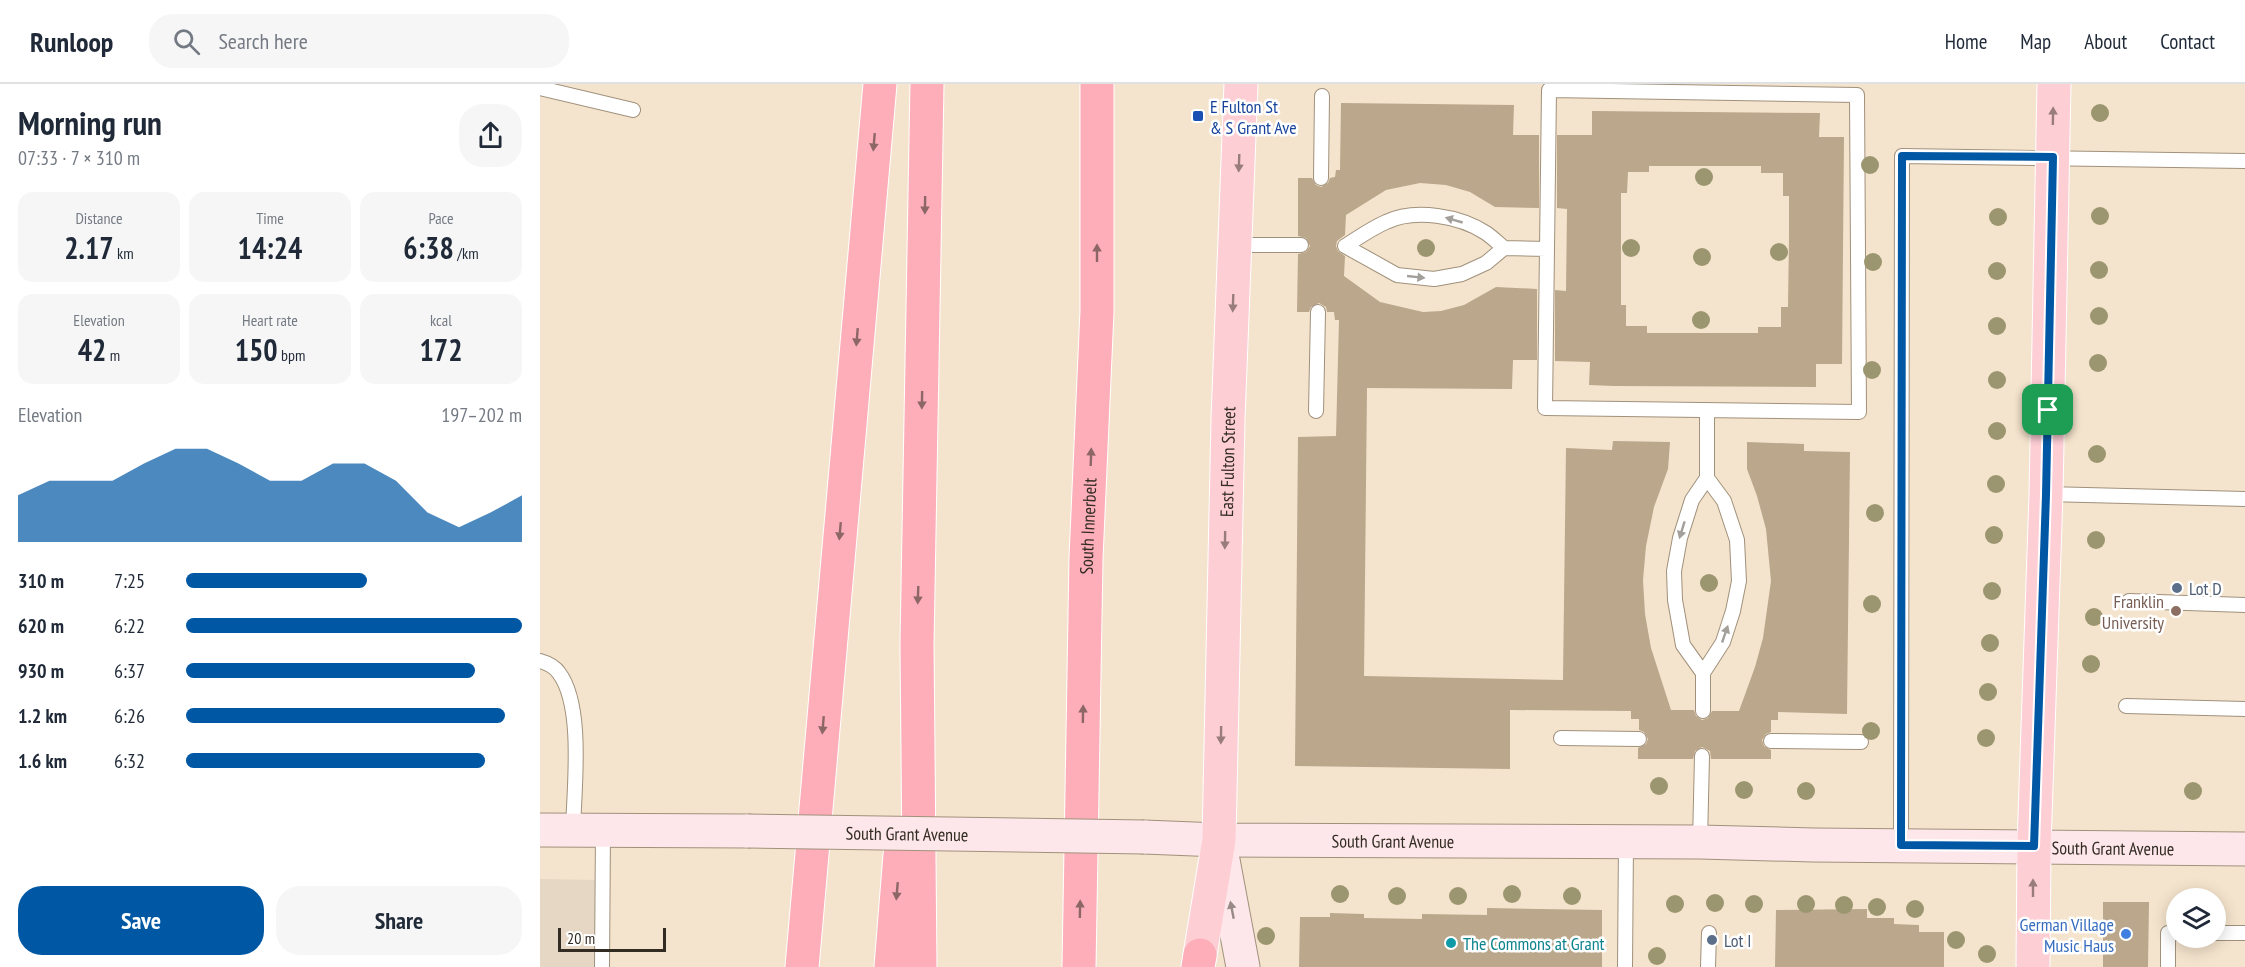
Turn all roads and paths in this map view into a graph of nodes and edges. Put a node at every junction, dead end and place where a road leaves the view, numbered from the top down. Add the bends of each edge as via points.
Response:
1 (880, 84) edge
2 (927, 84) edge
3 (1097, 84) edge
4 (1242, 84) edge
5 (2054, 84) edge
6 (540, 88) edge
7 (1322, 96) dead end
8 (633, 110) dead end
9 (2053, 157) junction
10 (2245, 161) edge
11 (1321, 178) dead end
12 (1235, 245) junction
13 (1301, 245) dead end
14 (1504, 248) junction
15 (1547, 249) junction
16 (1318, 312) dead end
17 (1707, 410) junction
18 (1316, 411) dead end
19 (1707, 478) junction
20 (2046, 495) junction
21 (2245, 499) edge
22 (2129, 601) dead end
23 (2245, 605) edge
24 (916, 644) junction
25 (540, 661) edge
26 (1703, 672) junction
27 (2126, 706) dead end
28 (2245, 709) edge
29 (1703, 711) dead end
30 (1561, 738) dead end
31 (1639, 739) dead end
32 (1771, 741) dead end
33 (1862, 742) dead end
34 (1702, 756) dead end
35 (540, 830) edge
36 (588, 830) junction
37 (1219, 840) junction
38 (1626, 842) junction
39 (1700, 842) junction
40 (1901, 845) junction
41 (2034, 846) junction
42 (2245, 849) edge
43 (1709, 933) dead end
44 (2226, 933) edge
45 (2245, 933) edge
46 (2168, 948) edge
47 (1200, 963) edge
48 (602, 967) edge
49 (802, 967) edge
50 (891, 967) edge
51 (920, 967) edge
52 (1079, 967) edge
53 (1243, 967) edge
54 (1625, 967) edge
55 (1708, 967) edge
56 (2033, 967) edge
57 (2168, 967) edge

1 -> 49 highway
2 -> 24 highway
52 -> 3 highway, South Innerbelt via 1086,558 1097,311
4 -> 12 main road, East Fulton Street
9 -> 5 main road
6 - 8 lane
7 - 11 lane
9 - 10 lane
9 - 20 main road
9 - 40 lane via 1902,156
12 - 13 lane
12 -> 37 main road, East Fulton Street
14 -> 14 lane via 1486,233 1438,216 1407,216 1387,221 1345,246 1397,275 1434,279 1462,274 1486,263
14 - 15 lane
15 - 17 lane via 1545,408
15 - 17 lane via 1549,90 1857,95 1859,412
16 - 18 lane
17 - 19 lane
19 -> 26 lane via 1692,500 1674,571 1683,645
26 -> 19 lane via 1723,642 1739,581 1737,540 1724,501
20 - 21 lane
20 - 41 main road
22 - 23 lane
24 -> 50 highway
24 - 51 highway
25 - 36 lane via 559,672 568,689
26 - 29 lane
27 - 28 lane
30 - 31 lane
32 - 33 lane
34 - 39 lane
35 - 36 street, South Grant Avenue
36 - 37 street, South Grant Avenue, bridge
36 - 48 lane
37 - 38 street, South Grant Avenue
37 - 47 main road, East Fulton Street
53 -> 37 street, East Fulton Street
38 - 39 street, South Grant Avenue
38 - 54 lane
39 - 40 street, South Grant Avenue
40 - 41 street, South Grant Avenue
41 - 42 street, South Grant Avenue
56 -> 41 main road
43 - 55 lane
44 - 45 lane
46 - 57 lane

